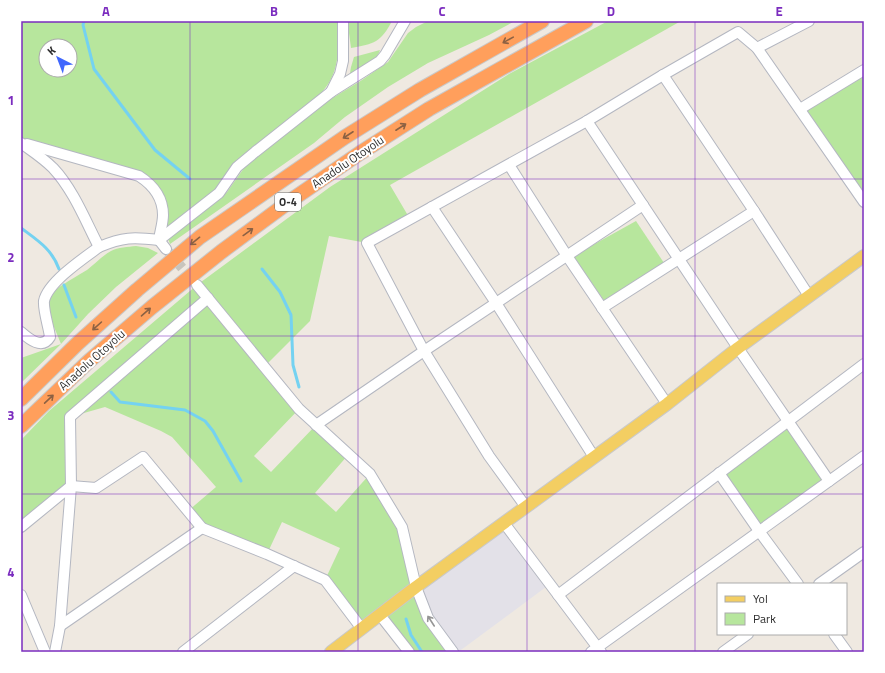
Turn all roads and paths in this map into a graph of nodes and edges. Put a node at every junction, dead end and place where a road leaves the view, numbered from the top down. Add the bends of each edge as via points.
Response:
1 (343, 21) edge
2 (405, 21) edge
3 (542, 21) edge
4 (586, 21) edge
5 (809, 21) edge
6 (757, 48) junction
7 (864, 70) edge
8 (663, 75) junction
9 (331, 92) junction
10 (800, 109) junction
11 (587, 121) junction
12 (21, 143) edge
13 (509, 165) junction
14 (864, 202) edge
15 (643, 205) junction
16 (432, 207) junction
17 (754, 211) junction
18 (159, 240) junction
19 (99, 247) junction
20 (166, 249) tunnel mouth
21 (567, 256) junction
22 (864, 256) edge
23 (678, 258) junction
24 (197, 285) tunnel mouth
25 (809, 296) junction
26 (208, 298) junction
27 (496, 303) junction
28 (602, 308) junction
29 (21, 332) edge
30 (738, 348) junction
31 (424, 351) junction
32 (864, 364) edge
33 (21, 399) edge
34 (667, 404) junction
35 (789, 421) junction
36 (316, 425) junction
37 (21, 426) edge
38 (864, 456) edge
39 (594, 457) junction
40 (719, 473) junction
41 (829, 481) junction
42 (71, 486) junction
43 (526, 507) junction
44 (504, 523) junction
45 (21, 526) edge
46 (202, 528) junction
47 (759, 531) junction
48 (864, 552) edge
49 (294, 566) junction
50 (797, 583) edge
51 (820, 583) edge
52 (416, 586) junction
53 (21, 595) edge
54 (558, 595) junction
55 (380, 615) junction
56 (60, 626) junction
57 (362, 629) junction
58 (747, 635) edge
59 (835, 635) edge
60 (596, 650) edge
61 (45, 652) edge
62 (55, 652) edge
63 (183, 652) edge
64 (331, 652) edge
65 (410, 652) edge
66 (453, 652) edge
67 (723, 652) edge
68 (847, 652) edge

1 - 9 street via 344,60
2 - 9 street via 380,61
3 -> 33 highway, Anadolu Otoyolu / O-4 via 420,90 358,129 200,237 136,290
37 -> 4 highway, Anadolu Otoyolu / O-4 via 152,307 290,201 429,109
5 - 6 street
6 - 8 street via 738,32
6 - 10 street
7 - 10 street
8 - 11 street
8 - 17 street
9 - 18 street via 245,160 219,193
10 - 14 street
11 - 13 street
11 - 15 street
12 - 18 street via 140,176 148,181 158,193 161,202 163,215
12 - 19 street via 45,160 68,187
13 - 16 street
13 - 21 street
15 - 21 street
15 - 23 street
16 - 27 street
16 - 31 street via 367,243
17 - 23 street
17 - 25 street
18 - 19 street via 135,237
18 - 20 street
19 - 29 street via 54,284 46,296 44,306 50,338 45,342 34,342
21 - 27 street
21 - 28 street
22 - 25 main road
23 - 28 street
23 - 30 street
24 - 26 street
25 - 30 main road
26 - 36 street via 299,409
26 - 42 street via 70,417
27 - 31 street
27 - 39 street
28 - 34 street
30 - 34 main road
30 - 35 street
31 - 36 street
31 - 43 street via 489,456
32 - 35 street
34 - 39 main road
35 - 40 street
35 - 41 street
36 - 52 street via 370,474 402,527
38 - 41 street
39 - 43 main road
40 - 47 street
40 - 54 street
41 - 47 street
42 - 45 street
42 - 46 street via 96,488 143,457
42 - 56 street
43 - 44 main road
44 - 52 main road
44 - 54 street
46 - 49 street
46 - 56 street
47 - 50 street
47 - 60 street
48 - 51 street
49 - 57 street via 325,580
49 - 63 street
52 - 55 main road
66 -> 52 street via 428,618
53 - 61 street
54 - 60 street
55 - 57 main road
55 - 65 street
56 - 62 street
57 - 64 main road
58 - 67 street
59 - 68 street

